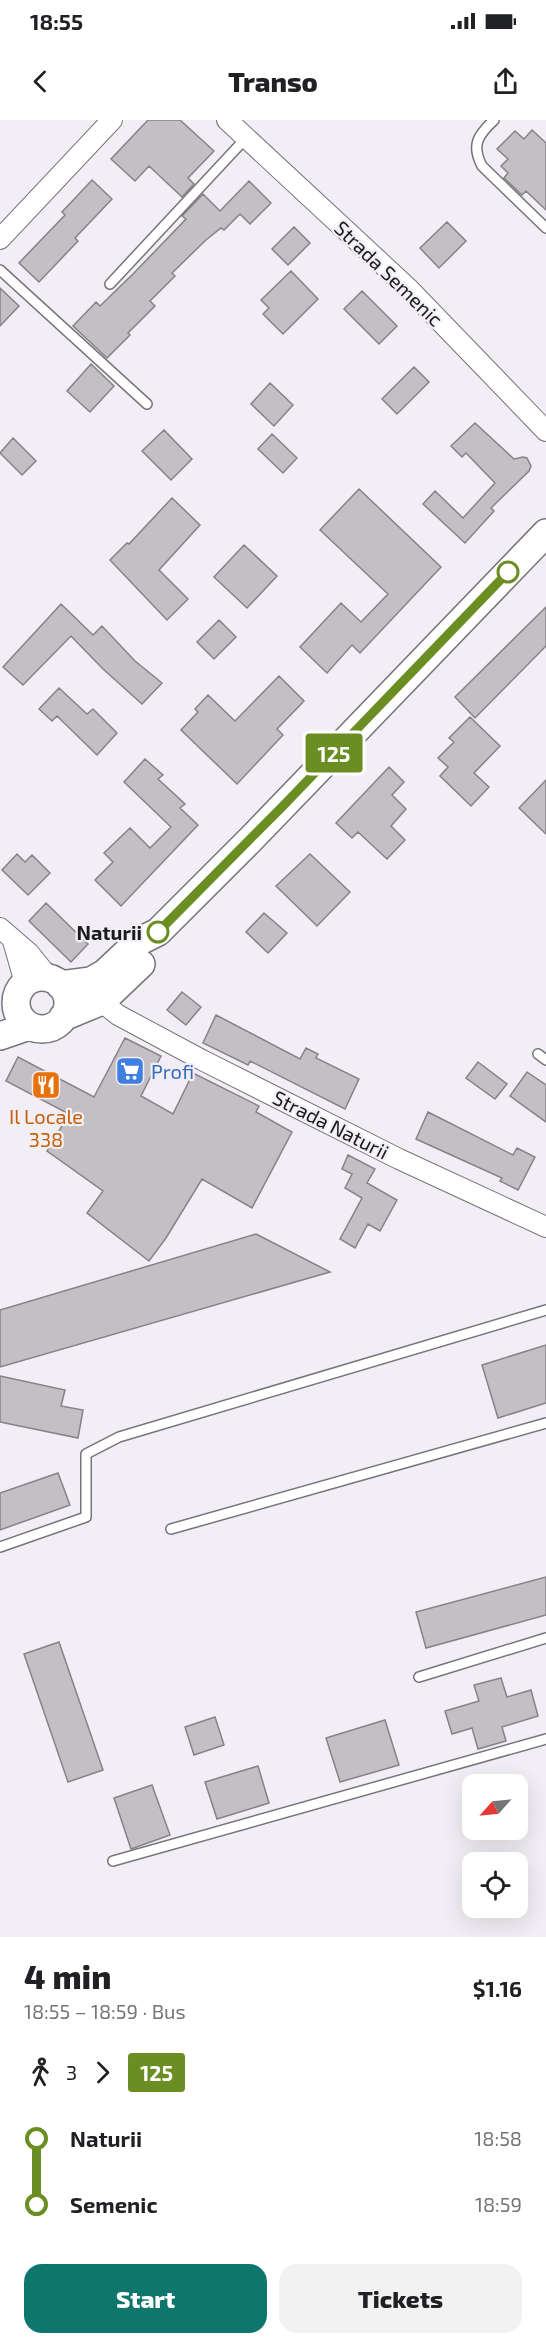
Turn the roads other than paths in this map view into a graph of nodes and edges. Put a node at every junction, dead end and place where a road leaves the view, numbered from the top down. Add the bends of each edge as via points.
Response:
1 (112, 120) edge
2 (227, 120) edge
3 (494, 120) edge
4 (246, 138) junction
5 (546, 228) edge
6 (0, 239) edge
7 (0, 270) edge
8 (110, 284) dead end
9 (147, 404) dead end
10 (546, 431) edge
11 (546, 533) edge
12 (158, 932) junction
13 (7, 934) edge
14 (36, 997) edge
15 (110, 1008) junction
16 (61, 1021) junction
17 (0, 1035) edge
18 (546, 1227) edge
19 (546, 1310) edge
20 (546, 1424) edge
21 (171, 1529) dead end
22 (0, 1548) edge
23 (546, 1638) edge
24 (419, 1677) dead end
25 (546, 1738) edge
26 (113, 1861) dead end

1 - 6 street
2 - 4 street, Strada Semenic
3 - 5 lane via 482,131 477,157
4 - 8 lane
4 - 10 street, Strada Semenic via 408,288
7 - 9 lane
11 - 12 main road
12 - 14 main road via 138,942 91,981
12 - 15 main road via 149,953
13 - 14 street
14 - 15 street, Strada Naturii
14 - 16 main road via 44,1029
14 - 16 main road via 68,1000
14 - 17 main road
15 - 16 main road
15 - 18 street, Strada Naturii via 202,1060 389,1154
19 - 22 lane via 119,1437 86,1454 86,1516
20 - 21 lane
23 - 24 lane
25 - 26 lane

